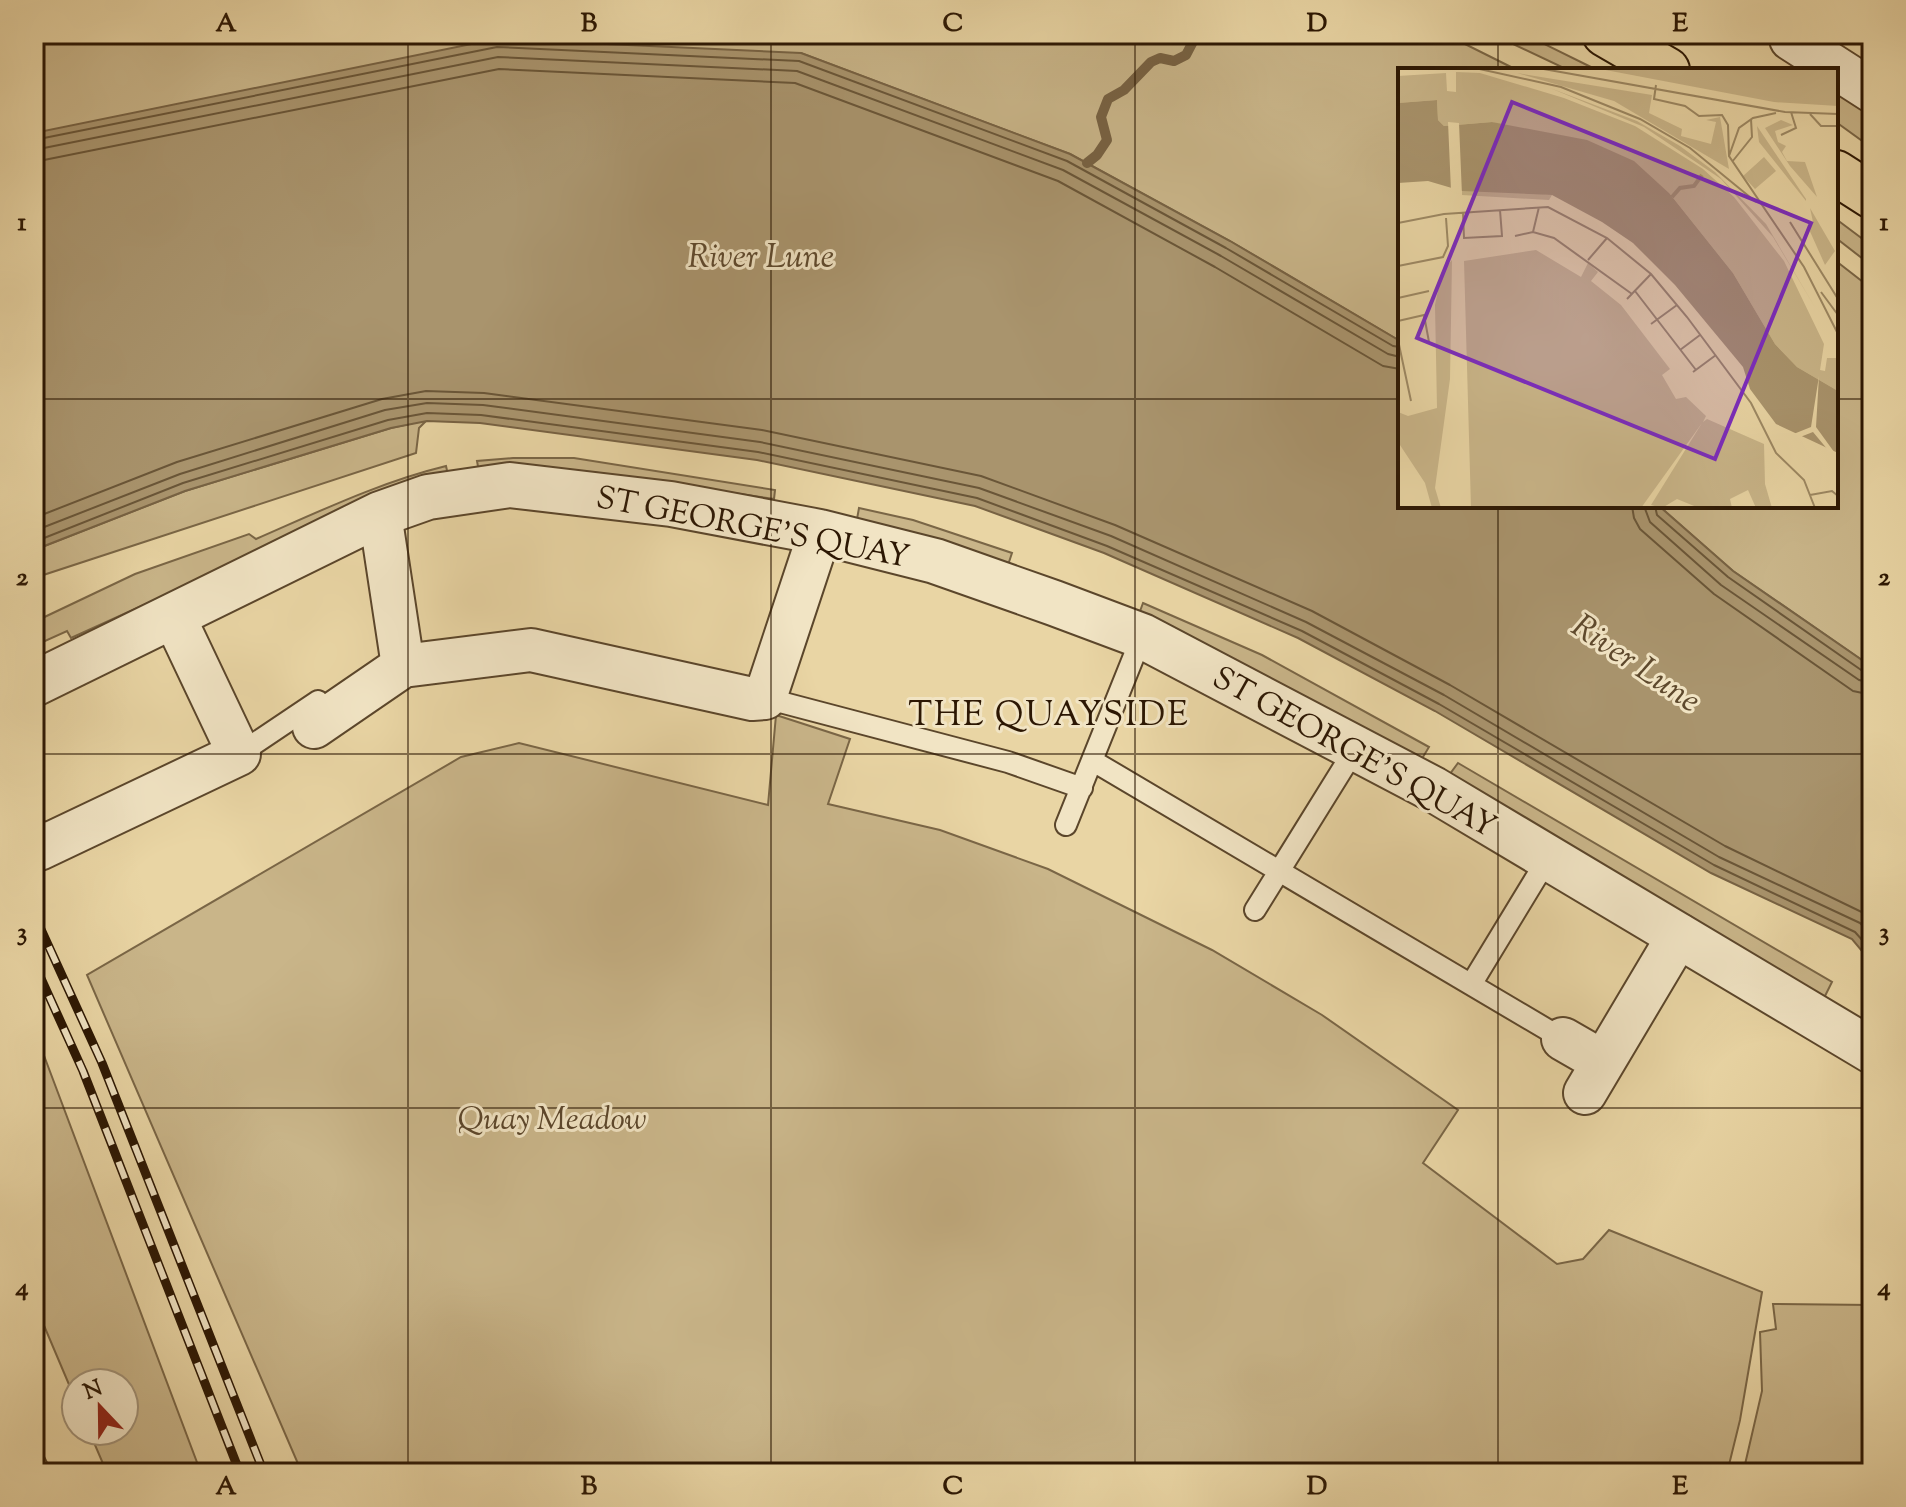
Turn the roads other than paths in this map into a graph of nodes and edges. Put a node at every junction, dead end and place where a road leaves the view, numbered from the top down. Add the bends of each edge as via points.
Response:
1 (1605, 34) edge
2 (1791, 39) dead end
3 (1664, 68) edge
4 (1836, 68) edge
5 (1838, 69) edge
6 (1872, 91) edge
7 (1838, 174) edge
8 (1872, 196) edge
9 (380, 514) junction
10 (820, 532) junction
11 (174, 617) junction
12 (1142, 636) junction
13 (390, 663) junction
14 (34, 684) edge
15 (765, 698) junction
16 (314, 727) dead end
17 (1355, 749) junction
18 (239, 754) junction
19 (1093, 761) junction
20 (1082, 788) junction
21 (1066, 825) dead end
22 (34, 840) edge
23 (1548, 858) junction
24 (1279, 873) junction
25 (1255, 910) dead end
26 (1679, 935) junction
27 (1472, 983) junction
28 (1563, 1039) joint
29 (1872, 1051) edge
30 (34, 1461) edge
31 (40, 1473) edge

1 - 3 main road
2 - 4 street
5 - 6 street
7 - 8 main road
9 - 10 street, ST GEORGE'S QUAY via 428,497 510,485 671,504
9 - 11 street, ST GEORGE'S QUAY
9 - 13 street
10 - 12 street, ST GEORGE'S QUAY via 935,561
10 - 15 street
11 - 14 street, ST GEORGE'S QUAY
11 - 18 street
12 - 17 street, ST GEORGE'S QUAY
12 - 19 lane
13 - 15 street via 531,650
13 - 16 street
13 - 18 lane
15 - 20 lane via 1008,762
17 - 23 street, ST GEORGE'S QUAY
17 - 24 lane
18 - 22 street via 39,849
19 - 20 lane
19 - 24 lane
20 - 21 lane
23 - 26 street, ST GEORGE'S QUAY
23 - 27 lane
24 - 25 lane
24 - 27 lane
26 - 28 street via 1594,1077
26 - 29 street, ST GEORGE'S QUAY
27 - 28 lane
30 - 31 lane

